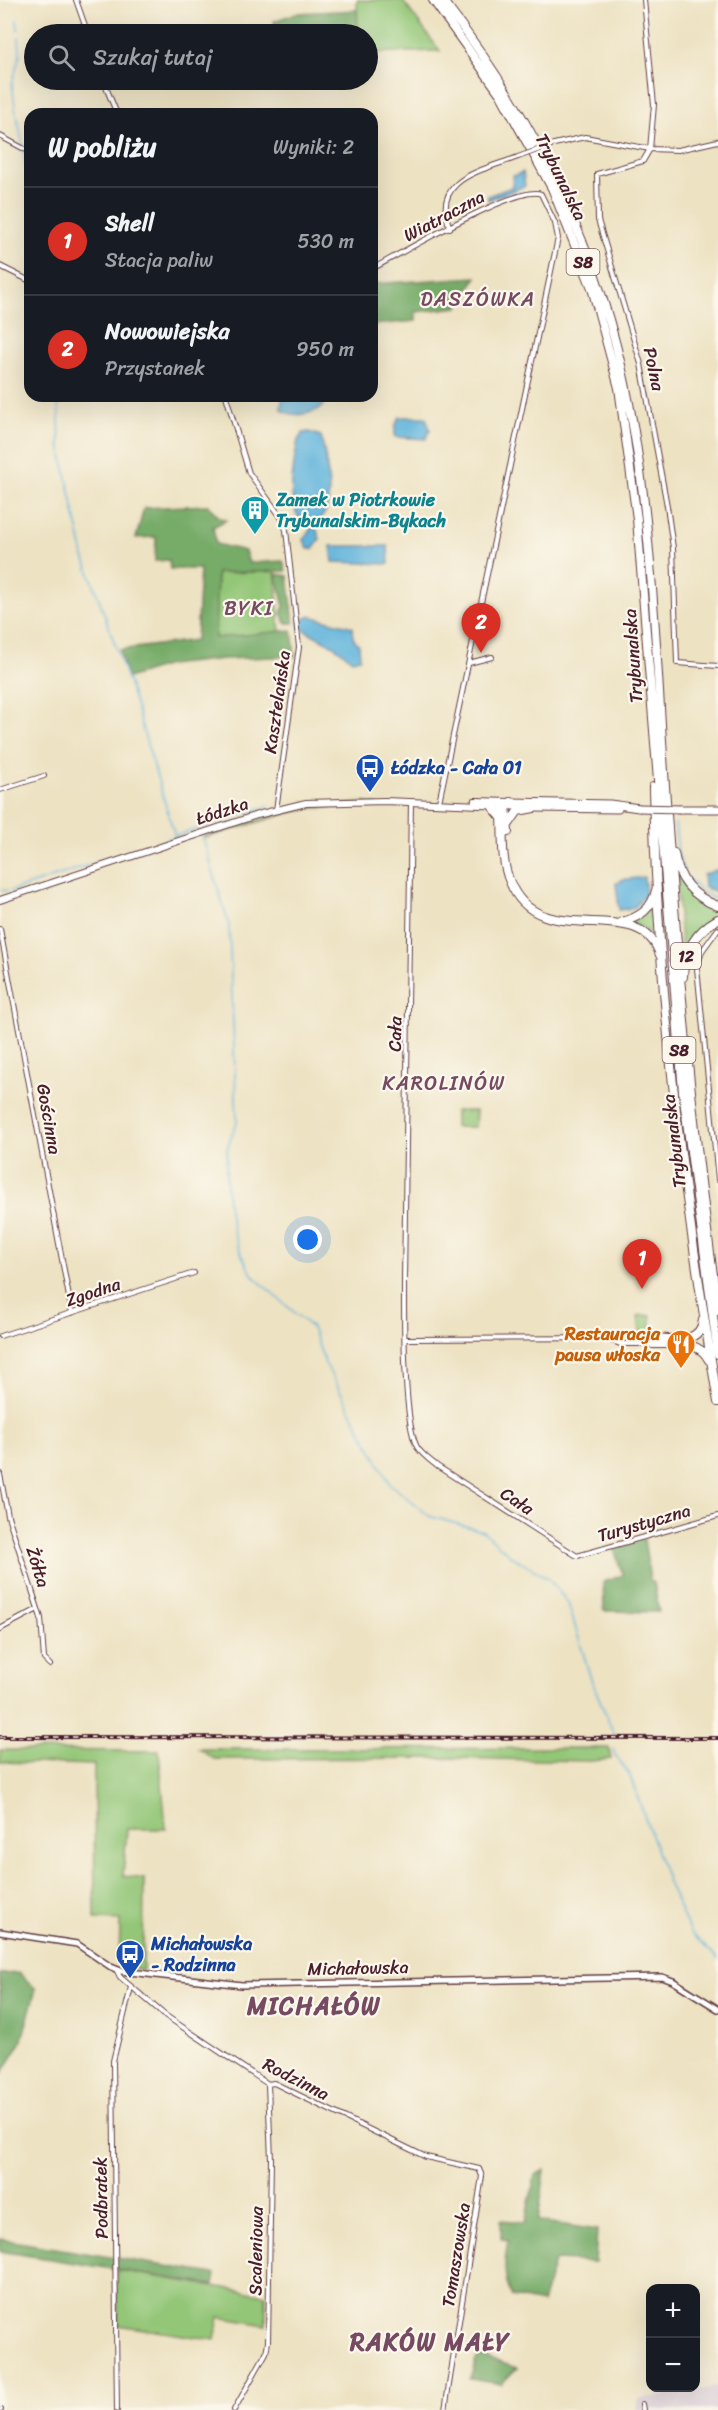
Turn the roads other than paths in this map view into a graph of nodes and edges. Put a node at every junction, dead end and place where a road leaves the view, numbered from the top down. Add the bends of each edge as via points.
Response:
1 (76, 0) edge
2 (433, 0) edge
3 (442, 0) edge
4 (644, 0) edge
5 (84, 24) edge
6 (108, 90) edge
7 (115, 108) edge
8 (0, 136) edge
9 (718, 141) edge
10 (24, 149) edge
11 (650, 149) junction
12 (450, 228) junction
13 (0, 266) edge
14 (378, 266) edge
15 (24, 278) edge
16 (228, 402) edge
17 (492, 657) dead end
18 (469, 663) junction
19 (718, 666) edge
20 (654, 744) junction
21 (44, 776) dead end
22 (0, 790) edge
23 (411, 801) junction
24 (439, 802) junction
25 (463, 803) junction
26 (507, 804) junction
27 (492, 806) junction
28 (534, 808) junction
29 (639, 808) junction
30 (718, 809) edge
31 (276, 810) junction
32 (667, 813) junction
33 (502, 818) junction
34 (508, 825) junction
35 (657, 878) junction
36 (0, 900) edge
37 (718, 906) edge
38 (531, 909) junction
39 (718, 919) edge
40 (617, 923) junction
41 (0, 929) edge
42 (718, 930) edge
43 (665, 983) junction
44 (682, 1005) junction
45 (718, 1180) edge
46 (194, 1273) dead end
47 (718, 1310) edge
48 (704, 1312) junction
49 (72, 1313) junction
50 (0, 1336) edge
51 (405, 1339) junction
52 (654, 1341) junction
53 (718, 1354) edge
54 (712, 1370) junction
55 (718, 1402) edge
56 (0, 1474) edge
57 (718, 1516) edge
58 (577, 1556) joint
59 (36, 1610) junction
60 (0, 1629) edge
61 (50, 1665) dead end
62 (0, 1932) edge
63 (116, 1969) junction
64 (131, 1987) junction
65 (718, 2009) edge
66 (268, 2084) junction
67 (482, 2176) joint
68 (642, 2404) dead end
69 (117, 2410) edge
70 (234, 2410) edge
71 (445, 2410) edge
72 (643, 2410) edge

1 - 5 street
2 - 20 highway, Trybunalska / S8 via 486,72 530,145 568,224 599,311 619,388 630,458
3 - 32 highway, Trybunalska / S8 via 487,61 535,139 575,222 611,328 631,414 642,499
4 - 11 street via 654,105
6 - 7 street
8 - 10 street
9 - 11 street via 678,150
11 - 12 street, bridge via 585,137 518,157 456,183 445,201
11 - 19 street, Polna via 643,161 597,174 598,220 641,364 667,506 673,548 677,663
12 - 14 street, Wiatraczna
12 - 18 street, Wiatraczna via 500,201 530,191 538,192 544,199 558,238
13 - 15 street
16 - 31 street, Kasztelańska via 249,473 286,530 299,647
17 - 18 street
18 - 24 street
20 - 35 highway
20 - 53 highway, Trybunalska / S8 via 683,1092
21 - 22 street
23 - 24 main road, Łódzka
23 - 31 main road, Łódzka via 334,800
23 - 51 street, Cała
24 - 25 main road, Łódzka
25 - 26 main road, Łódzka
25 - 27 main road, Łódzka
26 - 27 main road, Łódzka
26 - 28 main road, Łódzka
26 - 29 main road, Łódzka via 610,804
26 - 33 highway, 12
26 - 34 highway
27 - 33 highway
28 - 29 main road, Łódzka
28 - 34 highway via 517,812
29 - 30 main road, Łódzka, bridge
31 - 36 main road, Łódzka
32 - 37 highway via 681,877 697,895
32 - 44 highway, Trybunalska / S8
33 - 38 highway, 12 via 509,881 516,895
34 - 38 highway via 510,873
35 - 40 highway via 647,909 634,919
35 - 43 highway
38 - 40 highway, 12 via 561,922
39 - 44 highway, 12 via 700,932 687,954
40 - 43 highway, 12 via 638,928 653,940 660,953
41 - 49 street, Gościnna
42 - 45 street via 702,951 697,968
43 - 48 highway
44 - 47 highway, Trybunalska / S8
46 - 49 street, Zgodna
48 - 52 highway via 702,1328 694,1336
48 - 54 highway
49 - 50 street, Zgodna
51 - 52 street
51 - 58 street, Cała via 411,1430 424,1456
52 - 54 highway via 697,1347 706,1354
54 - 55 highway
56 - 59 street, Żółta via 8,1516
57 - 58 street, Turystyczna
59 - 60 street
59 - 61 street, Żółta via 42,1623 44,1659
62 - 63 street, Michałowska via 76,1944
63 - 64 street, Rodzinna
63 - 65 street, Michałowska via 150,1976 256,1985 663,1977
64 - 66 street, Rodzinna via 166,2016
64 - 69 street, Podbratek via 113,2061
66 - 67 street, Rodzinna via 274,2083 426,2157 477,2167
66 - 70 street, Scaleniowa via 268,2346
67 - 71 street, Tomaszowska
68 - 72 street

